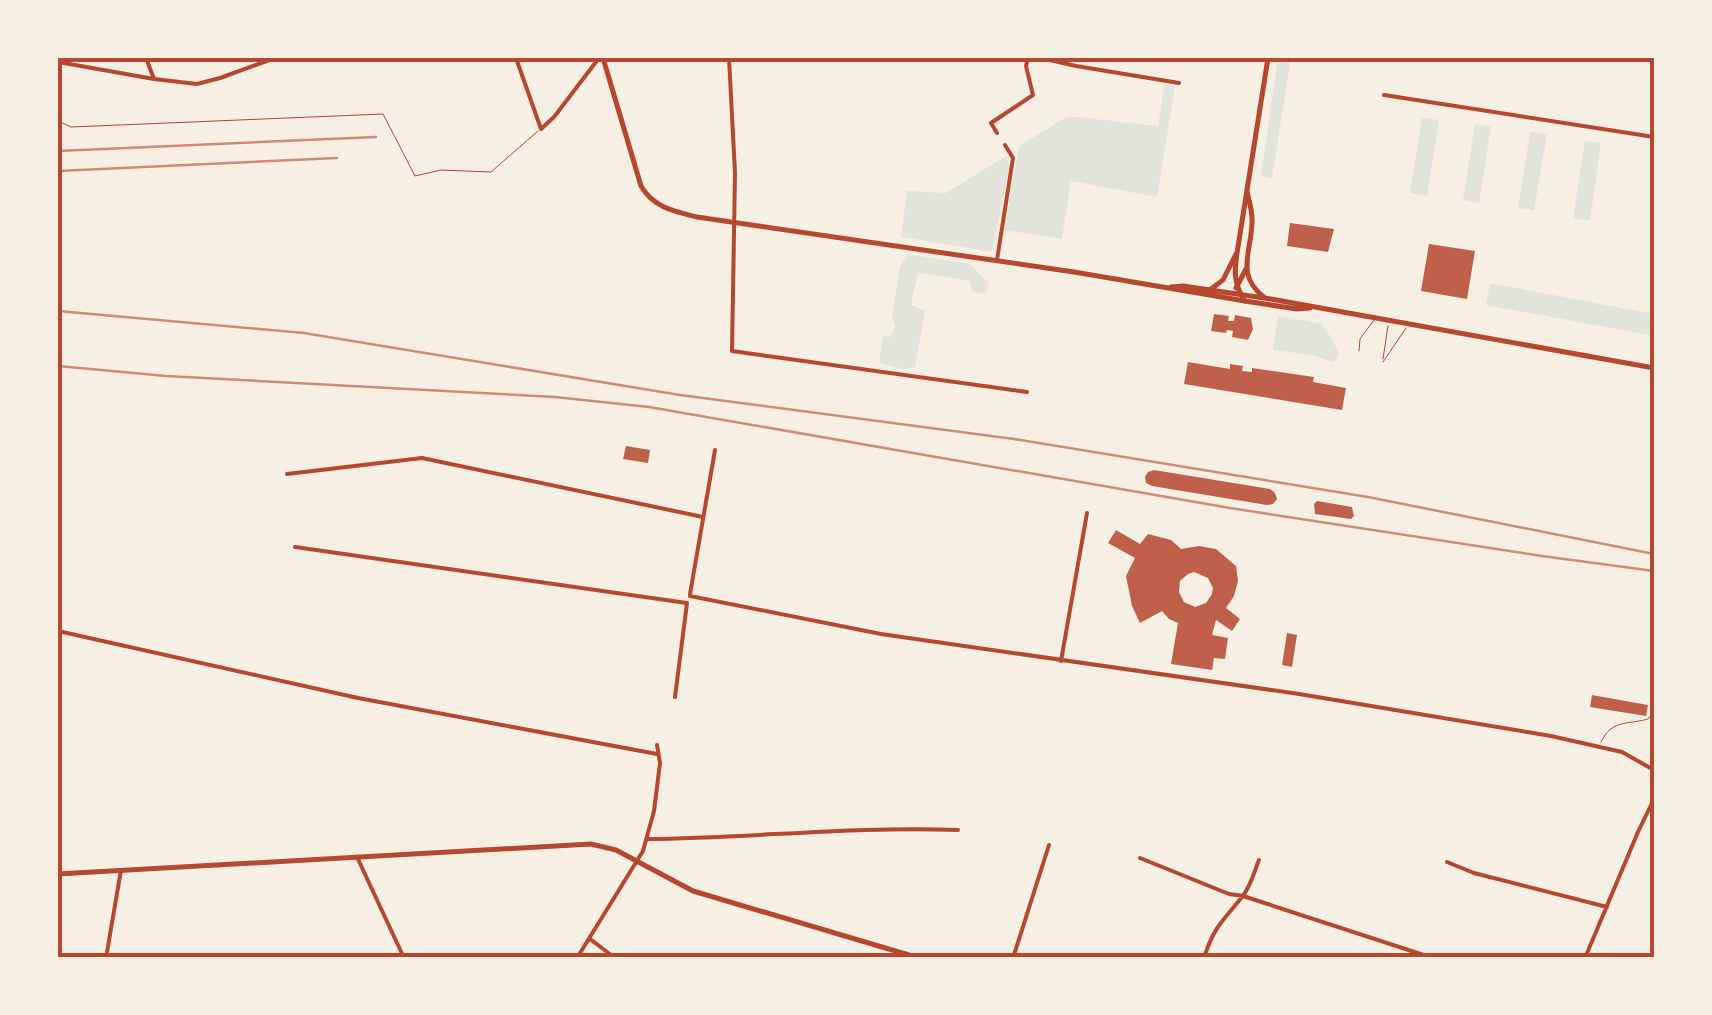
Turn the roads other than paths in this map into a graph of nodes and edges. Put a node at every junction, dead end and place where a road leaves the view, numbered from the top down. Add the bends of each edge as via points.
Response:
1 (146, 58) edge
2 (275, 58) edge
3 (516, 58) edge
4 (601, 58) edge
5 (729, 58) edge
6 (1028, 58) edge
7 (1041, 58) edge
8 (1268, 58) edge
9 (58, 62) edge
10 (154, 79) junction
11 (1179, 83) dead end
12 (1384, 95) dead end
13 (58, 121) edge
14 (541, 129) junction
15 (997, 133) dead end
16 (1654, 137) edge
17 (1005, 145) dead end
18 (1246, 191) junction
19 (735, 222) junction
20 (1237, 253) junction
21 (997, 260) junction
22 (1246, 269) junction
23 (1168, 287) junction
24 (1208, 290) junction
25 (1238, 291) junction
26 (1230, 293) junction
27 (1214, 297) junction
28 (1264, 298) junction
29 (1246, 302) junction
30 (1314, 307) junction
31 (1376, 318) junction
32 (1389, 320) junction
33 (1409, 324) junction
34 (1359, 351) dead end
35 (1654, 368) edge
36 (1027, 392) dead end
37 (715, 450) dead end
38 (286, 474) dead end
39 (1087, 513) dead end
40 (703, 517) junction
41 (294, 547) dead end
42 (690, 596) junction
43 (687, 603) junction
44 (58, 631) edge
45 (1060, 660) junction
46 (675, 698) dead end
47 (1654, 710) edge
48 (657, 745) dead end
49 (1600, 745) junction
50 (658, 754) junction
51 (1654, 770) edge
52 (1654, 799) edge
53 (958, 830) dead end
54 (648, 839) junction
55 (1049, 845) dead end
56 (357, 858) junction
57 (1140, 858) dead end
58 (636, 860) junction
59 (1259, 860) dead end
60 (1447, 862) dead end
61 (121, 870) junction
62 (58, 874) edge
63 (1243, 896) junction
64 (1607, 906) junction
65 (589, 939) junction
66 (106, 958) edge
67 (404, 958) edge
68 (577, 958) edge
69 (614, 958) edge
70 (919, 958) edge
71 (1013, 958) edge
72 (1204, 958) edge
73 (1433, 958) edge
74 (1584, 958) edge

1 - 10 street
2 - 10 street via 197,84
3 - 14 street
4 - 14 street
4 - 19 main road via 647,195 665,208
5 - 19 street
6 - 15 street via 1033,94 991,123
7 - 11 street
8 - 18 main road
9 - 10 street
12 - 16 street
13 - 14 lane via 71,127 383,114 414,176 491,172
17 - 21 street via 1013,158
18 - 20 main road
18 - 22 main road via 1253,219
19 - 21 main road
19 - 36 street via 732,351
20 - 24 main road
20 - 25 main road
21 - 23 main road
22 - 25 main road
22 - 28 main road
23 - 24 main road
23 - 27 main road
24 - 26 main road
25 - 26 main road
25 - 28 main road
25 - 29 main road
26 - 27 main road
27 - 29 main road
28 - 30 main road
29 - 30 main road
30 - 31 main road
31 - 32 main road
31 - 34 lane
32 - 33 main road
32 - 33 lane via 1382,362
33 - 35 main road
37 - 40 street
38 - 40 street via 422,458
39 - 45 street
40 - 42 street
41 - 43 street
42 - 43 street
42 - 45 street
43 - 46 street
44 - 50 street via 376,702
45 - 49 street
47 - 49 lane via 1648,719 1616,724
48 - 50 street
49 - 51 street
50 - 54 street
52 - 64 street
53 - 54 street
54 - 58 street
55 - 71 street
56 - 58 main road via 582,843
56 - 61 main road
56 - 67 street
57 - 63 street
58 - 65 street
58 - 70 main road via 693,890
59 - 63 street
60 - 64 street
61 - 62 main road
61 - 66 street
63 - 72 street via 1210,938
63 - 73 street
64 - 74 street
65 - 68 street
65 - 69 street

